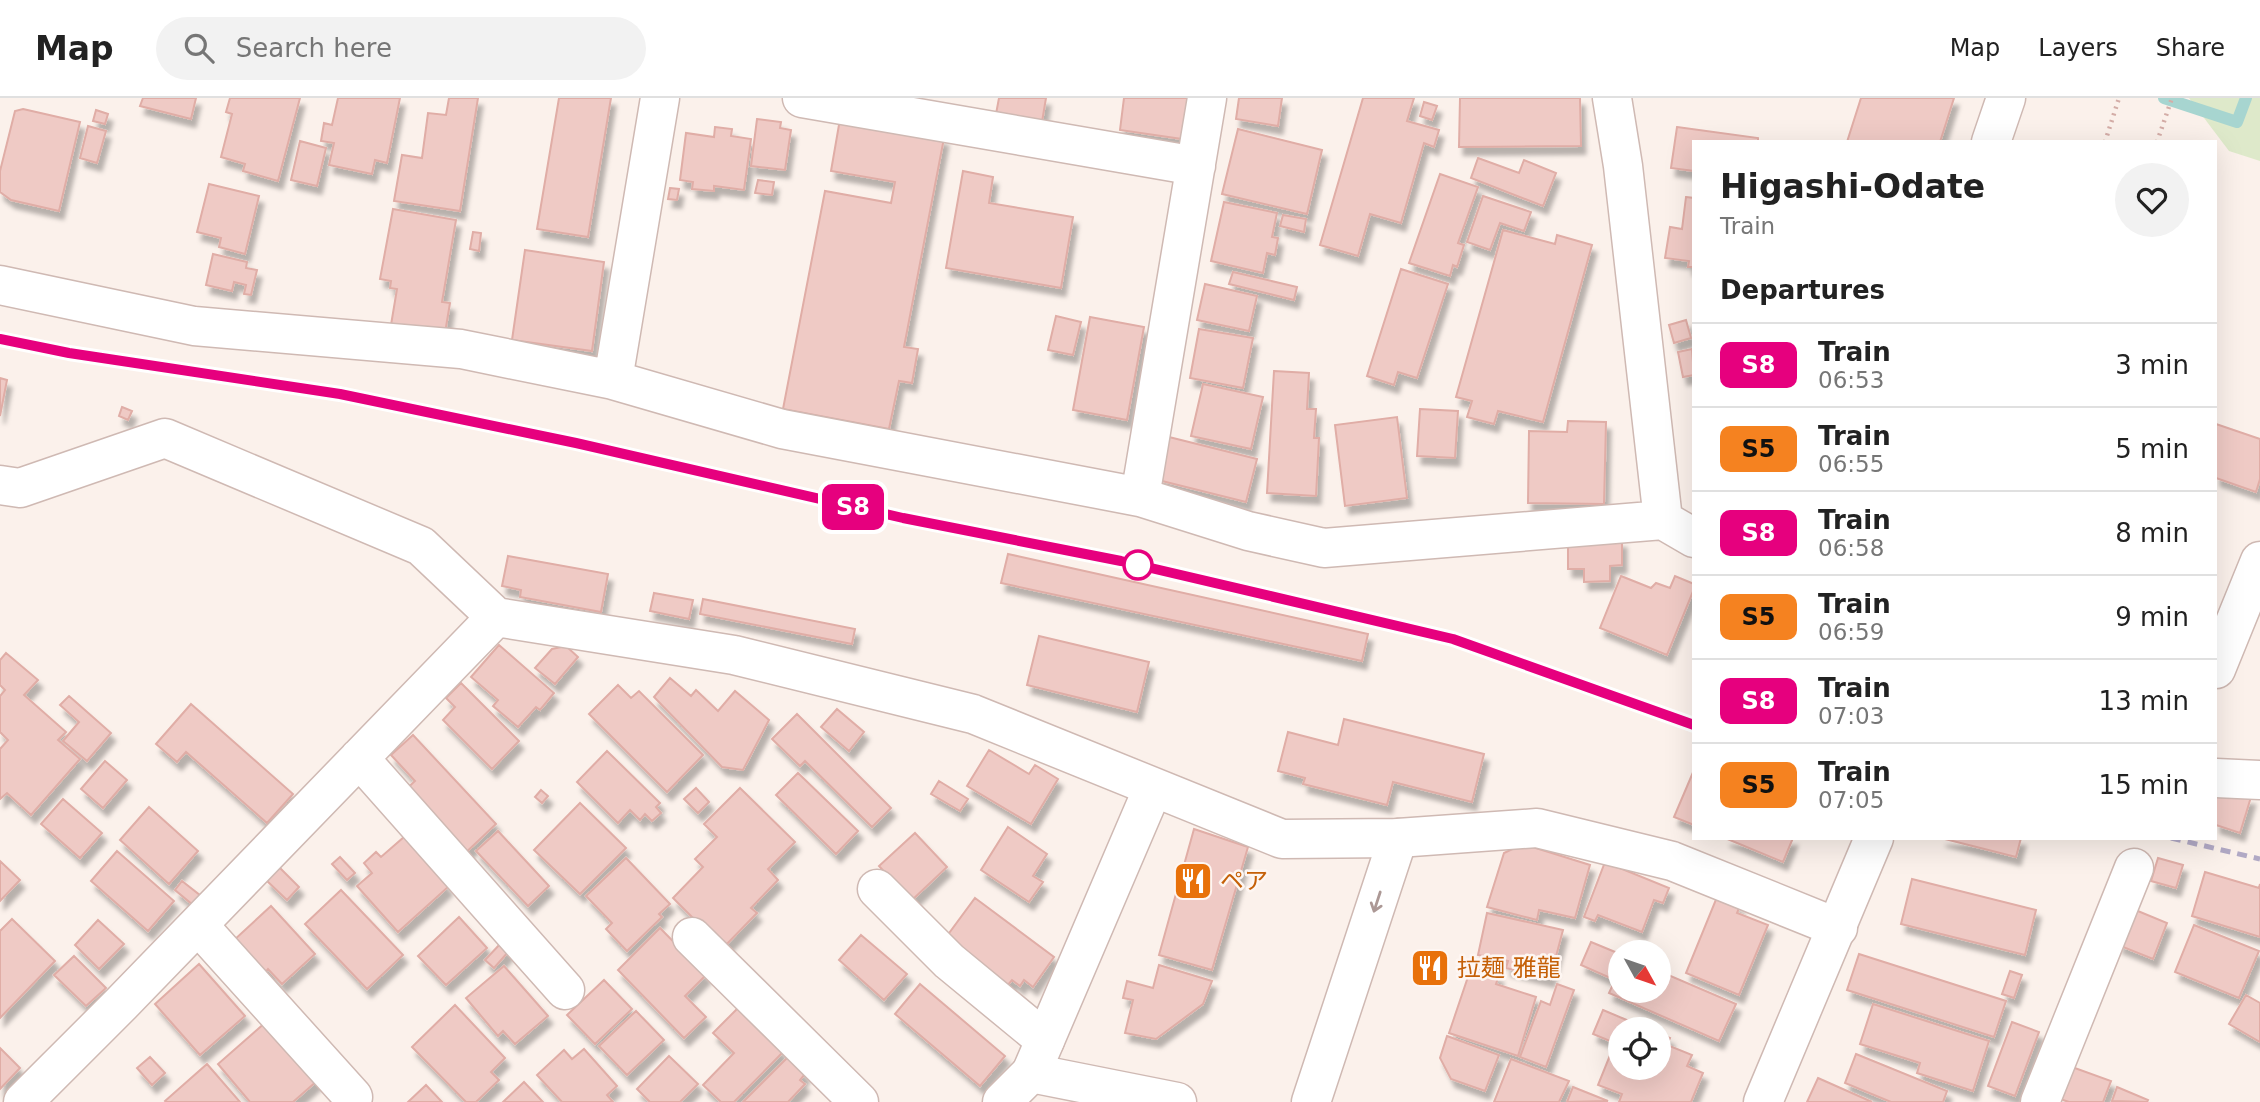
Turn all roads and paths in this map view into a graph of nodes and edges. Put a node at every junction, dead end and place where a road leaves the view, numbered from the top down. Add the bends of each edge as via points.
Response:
1 (660, 98) edge
2 (802, 98) edge
3 (1207, 98) edge
4 (1612, 98) edge
5 (1640, 98) edge
6 (2006, 98) edge
7 (2172, 98) edge
8 (2118, 100) edge
9 (1992, 140) edge
10 (2106, 140) edge
11 (2158, 140) edge
12 (1196, 166) junction
13 (1623, 166) junction
14 (0, 285) edge
15 (613, 380) junction
16 (0, 485) edge
17 (1140, 497) junction
18 (1679, 529) edge
19 (2260, 561) edge
20 (496, 617) junction
21 (2217, 667) edge
22 (359, 758) junction
23 (2217, 778) edge
24 (2260, 780) edge
25 (1153, 788) junction
26 (1398, 838) junction
27 (1873, 840) edge
28 (2134, 868) dead end
29 (877, 889) dead end
30 (198, 925) junction
31 (1838, 928) junction
32 (692, 937) dead end
33 (565, 990) dead end
34 (1038, 1057) junction
35 (353, 1097) dead end
36 (23, 1102) edge
37 (859, 1102) edge
38 (1002, 1102) edge
39 (1177, 1102) edge
40 (1311, 1102) edge
41 (1763, 1102) edge
42 (2040, 1102) edge

1 - 15 street
2 - 12 street
3 - 12 street
4 - 13 street
5 - 13 street
6 - 9 street
7 - 11 path
8 - 10 path
12 - 17 street
13 - 18 street
14 - 15 street via 194,326 461,349
15 - 17 street via 782,429
16 - 20 street via 20,488 165,439 421,546
17 - 18 street via 1248,531 1324,548
19 - 21 street
20 - 22 street
20 - 25 street via 734,655 973,714
22 - 30 street
22 - 33 street
23 - 24 street
25 - 26 street via 1282,839
25 - 34 street
26 - 31 street via 1537,828 1672,861
26 -> 40 street
27 - 31 street
28 - 42 street
29 - 34 street
30 - 35 street
30 - 36 street
31 - 41 street
32 - 37 street
34 - 38 street
34 - 39 street

